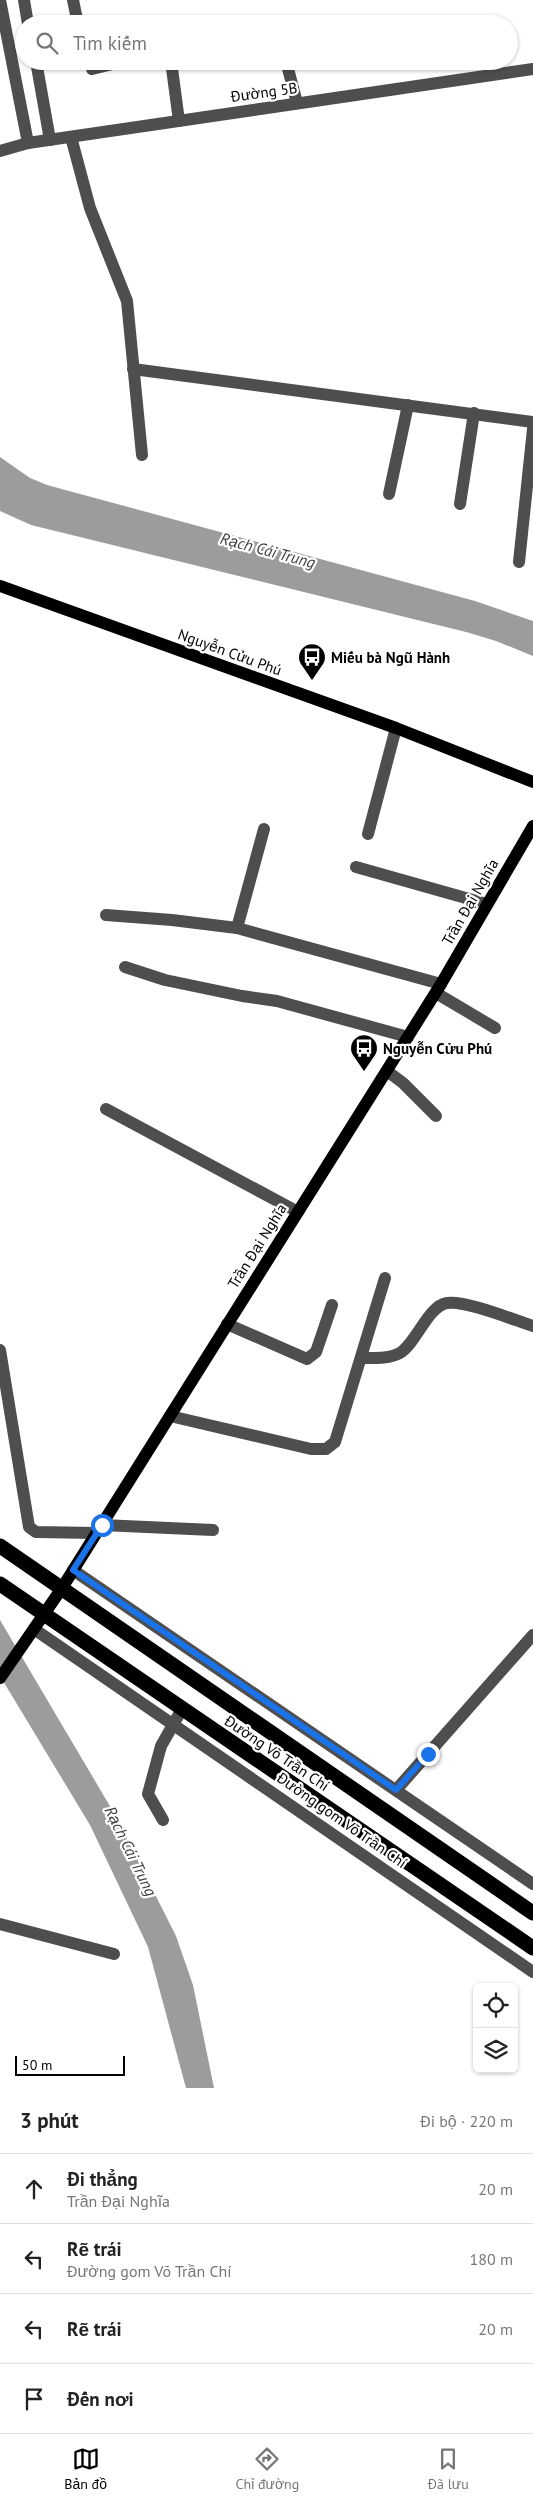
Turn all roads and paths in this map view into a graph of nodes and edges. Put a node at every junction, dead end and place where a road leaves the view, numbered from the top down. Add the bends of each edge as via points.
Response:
1 (24, 0) edge
2 (73, 0) edge
3 (0, 1) edge
4 (26, 15) edge
5 (76, 15) edge
6 (533, 69) edge
7 (38, 70) edge
8 (173, 70) edge
9 (288, 70) edge
10 (297, 104) junction
11 (179, 121) junction
12 (71, 137) junction
13 (50, 140) junction
14 (28, 143) junction
15 (0, 151) edge
16 (133, 370) junction
17 (408, 405) junction
18 (474, 413) junction
19 (533, 422) edge
20 (533, 429) edge
21 (142, 455) dead end
22 (390, 494) dead end
23 (460, 504) dead end
24 (519, 562) dead end
25 (0, 586) edge
26 (396, 728) junction
27 (533, 775) edge
28 (519, 777) junction
29 (533, 782) edge
30 (533, 826) edge
31 (264, 829) dead end
32 (368, 834) dead end
33 (356, 867) dead end
34 (487, 904) junction
35 (106, 915) dead end
36 (237, 928) junction
37 (125, 967) dead end
38 (439, 988) junction
39 (495, 1028) dead end
40 (408, 1037) junction
41 (387, 1071) junction
42 (106, 1109) dead end
43 (436, 1116) dead end
44 (298, 1212) junction
45 (385, 1278) dead end
46 (332, 1305) dead end
47 (228, 1324) junction
48 (533, 1326) edge
49 (0, 1350) edge
50 (362, 1358) junction
51 (170, 1416) junction
52 (99, 1529) junction
53 (213, 1530) dead end
54 (0, 1546) edge
55 (73, 1570) junction
56 (1, 1585) edge
57 (62, 1588) junction
58 (43, 1615) junction
59 (31, 1633) junction
60 (533, 1635) edge
61 (0, 1678) edge
62 (182, 1709) junction
63 (174, 1724) junction
64 (396, 1790) junction
65 (163, 1820) dead end
66 (533, 1884) edge
67 (533, 1913) edge
68 (0, 1924) edge
69 (533, 1948) edge
70 (114, 1954) dead end
71 (533, 1972) edge

1 - 4 street
2 - 5 street
3 - 14 street
6 - 10 street, Đường 5B
7 - 13 street
8 - 11 street
9 - 10 street
10 - 11 street, Đường 5B
11 - 12 street, Đường 5B
12 - 13 street, Đường 5B
12 - 16 street via 90,208 127,301
13 - 14 street, Đường 5B
14 - 15 street, Đường 5B
16 - 17 street
16 - 21 street
17 - 18 street
17 - 22 street
18 - 19 street
18 - 23 street
20 - 24 street
25 - 26 main road, Nguyễn Cửu Phú
26 - 28 main road, Nguyễn Cửu Phú
26 - 32 street
27 - 28 main road
28 - 29 main road, Nguyễn Cửu Phú
30 - 34 main road, Trần Đại Nghĩa
31 - 36 street
33 - 34 street
34 - 38 main road, Trần Đại Nghĩa
35 - 36 street
36 - 38 street
37 - 40 street via 166,980 277,1001
38 - 39 street
38 - 40 main road, Trần Đại Nghĩa
40 - 41 main road, Trần Đại Nghĩa
41 - 43 street
41 - 44 main road, Trần Đại Nghĩa
42 - 44 street
44 - 47 main road, Trần Đại Nghĩa
45 - 50 street
46 - 47 street via 316,1352 307,1359
47 - 51 main road, Trần Đại Nghĩa
48 - 50 street via 462,1304 448,1303 438,1306 400,1353 385,1358
49 - 52 street via 29,1527 36,1532
50 - 51 street via 335,1442 326,1449 311,1449
51 - 52 main road, Trần Đại Nghĩa
52 - 53 street
52 - 55 main road, Trần Đại Nghĩa
54 - 57 highway, Đường Võ Trần Chí
55 - 57 main road, Trần Đại Nghĩa
55 - 64 street
56 - 58 highway, Đường Võ Trần Chí
57 - 58 main road, Trần Đại Nghĩa
57 - 67 highway, Đường Võ Trần Chí
58 - 59 main road, Trần Đại Nghĩa
58 - 62 highway, Đường Võ Trần Chí
59 - 61 main road, Trần Đại Nghĩa
59 - 63 street, Đường gom Võ Trần Chí
60 - 64 street
62 - 63 street
62 - 69 highway, Đường Võ Trần Chí
63 - 65 street via 161,1746 148,1794
63 - 71 street, Đường gom Võ Trần Chí
64 - 66 street
68 - 70 street

